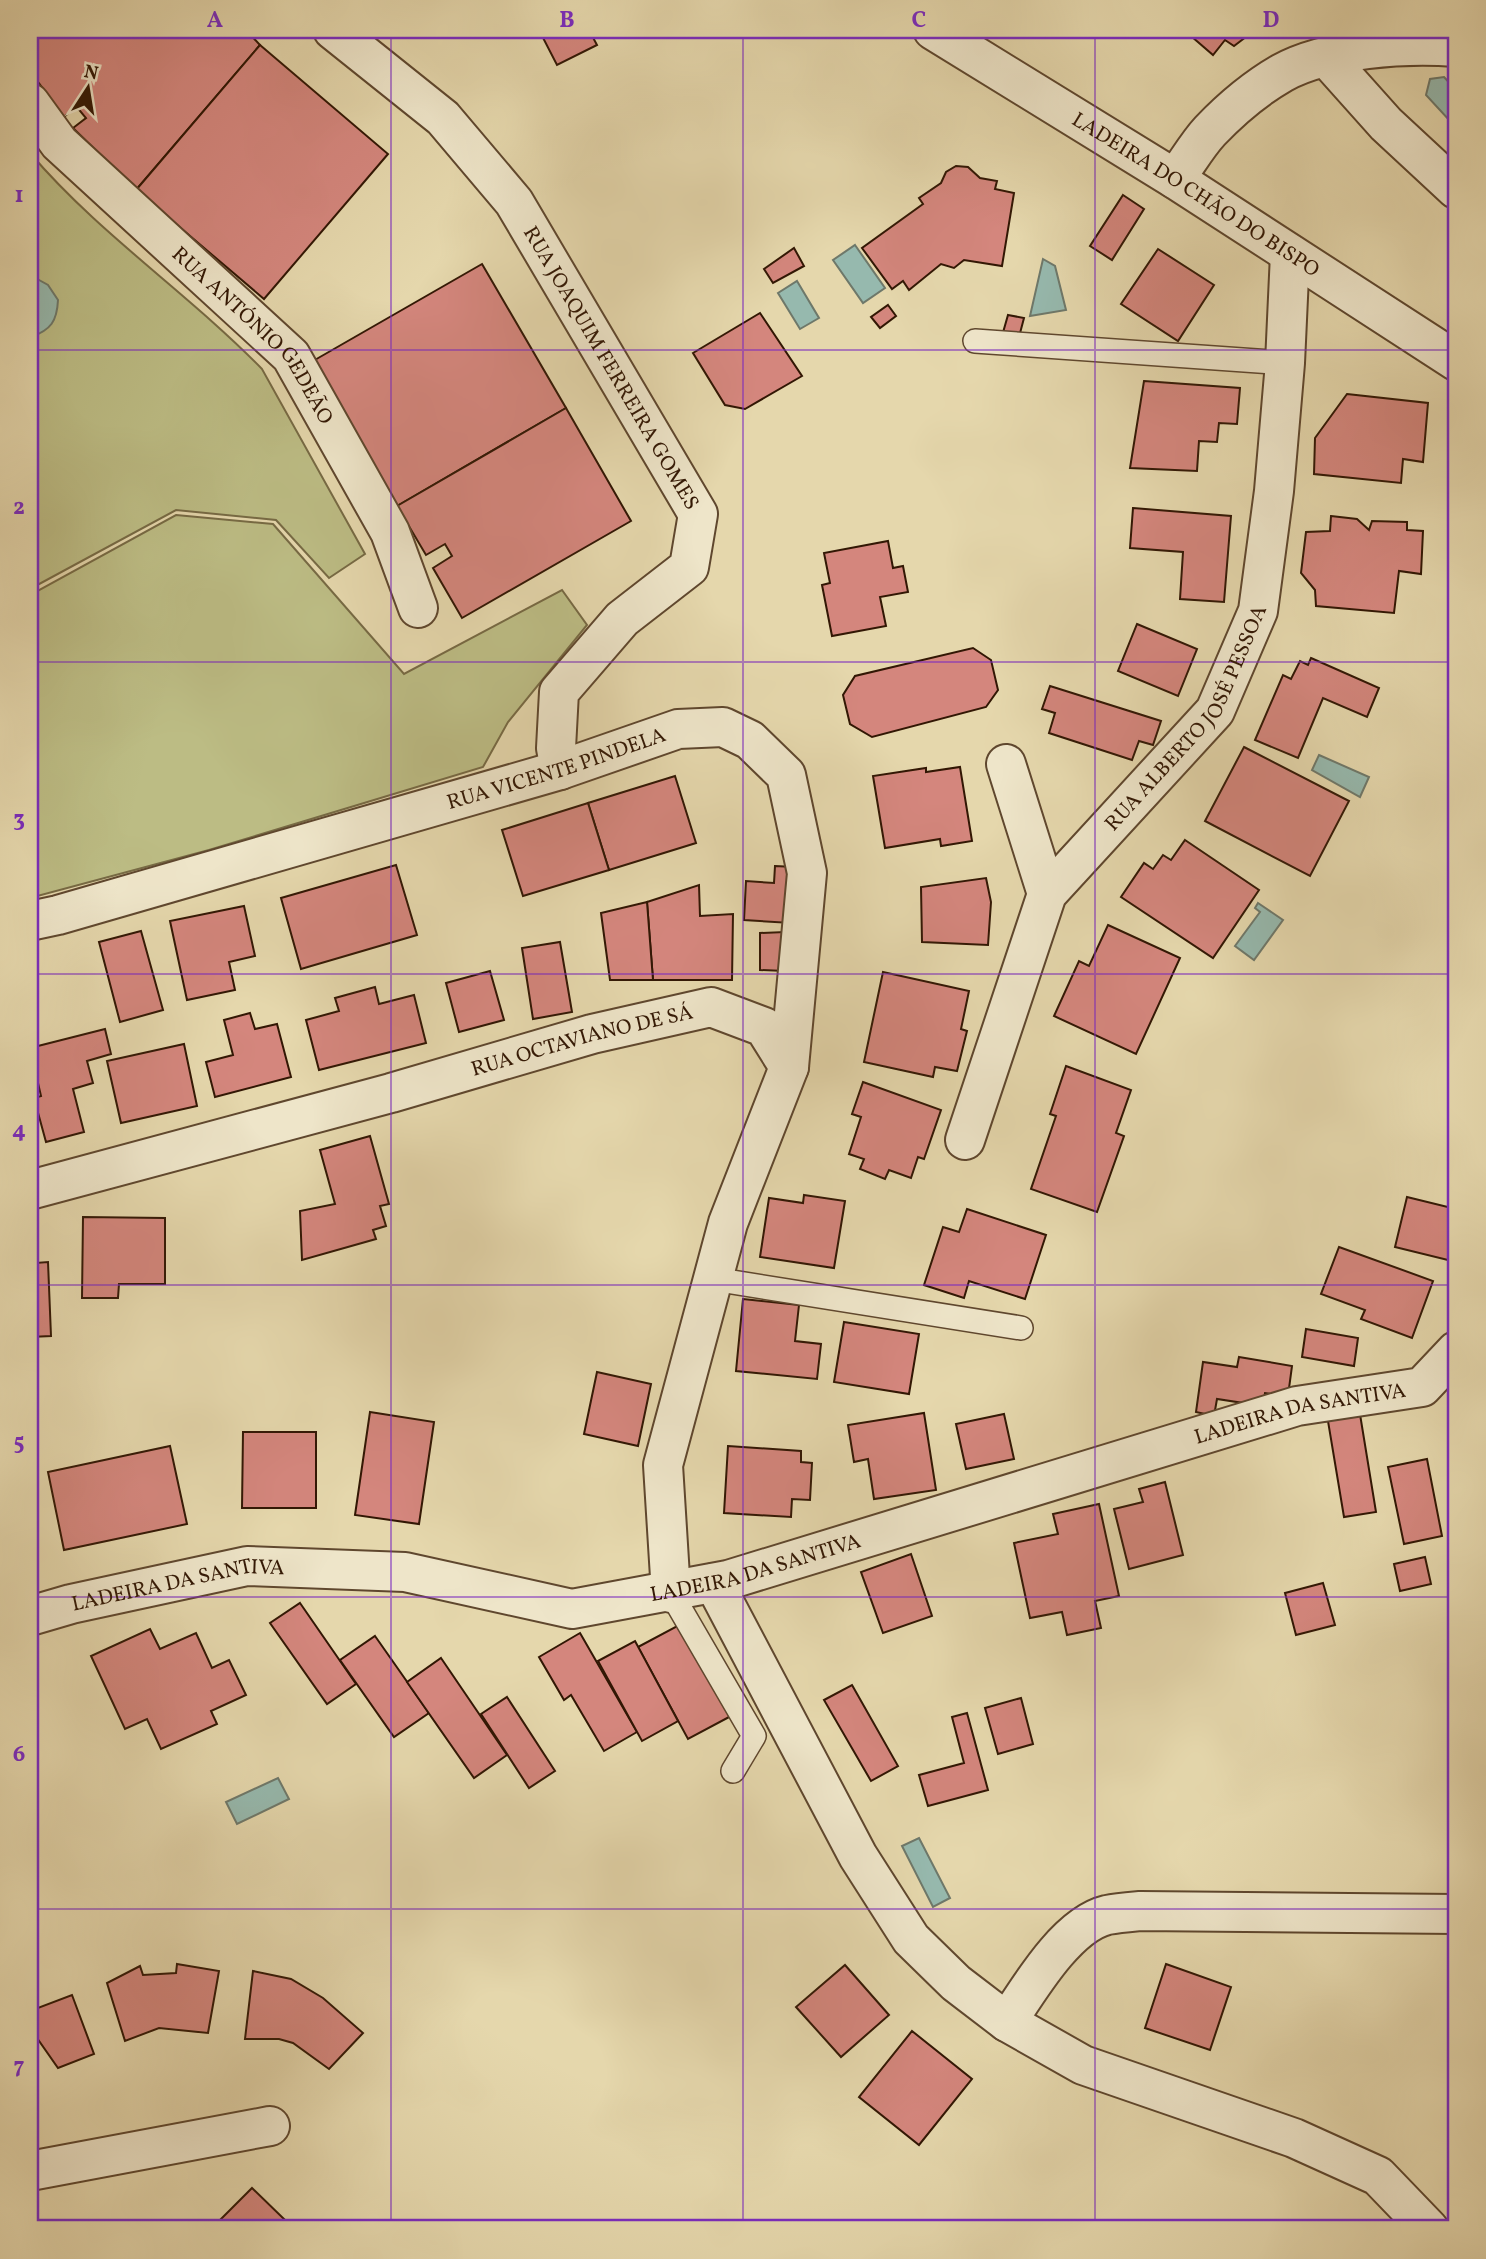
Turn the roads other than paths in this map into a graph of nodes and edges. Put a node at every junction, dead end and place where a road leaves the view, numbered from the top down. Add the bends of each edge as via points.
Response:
1 (333, 30) edge
2 (933, 30) edge
3 (1456, 47) edge
4 (1327, 58) junction
5 (30, 103) edge
6 (1175, 178) junction
7 (1456, 189) edge
8 (1290, 254) junction
9 (975, 341) dead end
10 (1456, 361) edge
11 (1285, 363) junction
12 (418, 608) dead end
13 (1006, 764) dead end
14 (560, 770) junction
15 (1047, 894) junction
16 (30, 921) edge
17 (789, 1067) junction
18 (965, 1140) dead end
19 (30, 1189) edge
20 (713, 1279) junction
21 (1021, 1328) dead end
22 (1456, 1351) edge
23 (714, 1583) junction
24 (671, 1593) junction
25 (30, 1616) edge
26 (733, 1771) dead end
27 (1456, 1914) edge
28 (1007, 2022) junction
29 (270, 2126) dead end
30 (30, 2171) edge
31 (1429, 2229) edge

1 - 14 street, RUA JOAQUIM FERREIRA GOMES via 443,118 514,202 698,514 689,567 622,619 559,692 556,748
2 - 6 street, LADEIRA DO CHÃO DO BISPO
3 - 4 street via 1416,44
4 - 6 street via 1283,72 1250,95 1209,132
4 - 7 street via 1386,124
5 - 12 street, RUA ANTÓNIO GEDEÃO via 59,144 290,356 390,532
6 - 8 street, LADEIRA DO CHÃO DO BISPO
8 - 10 street, LADEIRA DO CHÃO DO BISPO
8 - 11 street, RUA ALBERTO JOSÉ PESSOA
9 - 11 lane
11 - 15 street, RUA ALBERTO JOSÉ PESSOA via 1258,611 1215,711
13 - 15 street
14 - 16 street, RUA VICENTE PINDELA
14 - 17 street, RUA VICENTE PINDELA via 678,729 723,727 750,740 786,775 807,873
15 - 18 street, RUA ALBERTO JOSÉ PESSOA
17 - 19 street, RUA OCTAVIANO DE SÁ via 764,1027 711,1007 592,1034
17 - 20 street via 728,1223
20 - 21 lane
20 - 24 street via 663,1465
22 - 23 street, LADEIRA DA SANTIVA via 1422,1387 1297,1406
23 - 24 street, LADEIRA DA SANTIVA
23 - 28 street via 832,1811 911,1939 956,1983
24 - 25 street, LADEIRA DA SANTIVA via 572,1609 405,1573 247,1566
24 - 26 lane via 754,1736
27 - 28 street via 1140,1911 1104,1916 1069,1938
28 - 31 street via 1083,2065 1294,2138 1378,2176
29 - 30 street

